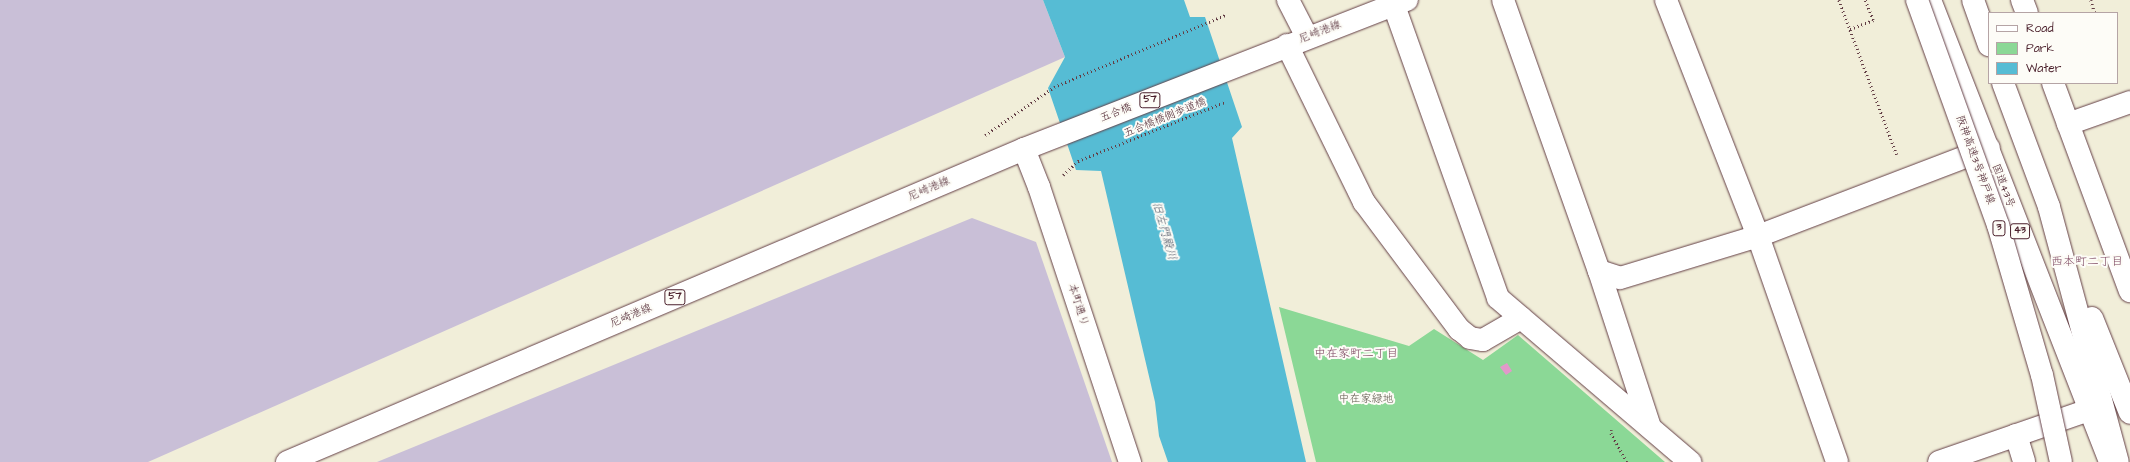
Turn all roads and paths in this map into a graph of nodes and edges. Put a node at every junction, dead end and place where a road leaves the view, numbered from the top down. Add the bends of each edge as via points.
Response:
1 (1288, 0) edge
2 (1503, 0) edge
3 (1666, 0) edge
4 (1839, 0) edge
5 (1865, 0) edge
6 (1917, 0) edge
7 (1930, 0) edge
8 (1973, 0) edge
9 (2022, 0) edge
10 (2091, 0) edge
11 (1398, 2) edge
12 (2027, 12) edge
13 (2095, 12) edge
14 (1225, 15) dead end
15 (1850, 29) junction
16 (1307, 37) junction
17 (1988, 42) edge
18 (1287, 45) junction
19 (1236, 67) joint
20 (2003, 84) edge
21 (2053, 84) edge
22 (1230, 100) dead end
23 (2130, 102) edge
24 (2068, 124) junction
25 (1064, 134) joint
26 (984, 135) dead end
27 (1989, 148) junction
28 (1024, 149) junction
29 (1906, 178) junction
30 (1039, 187) junction
31 (2049, 207) junction
32 (1758, 236) junction
33 (1599, 271) junction
34 (1620, 278) junction
35 (2130, 291) edge
36 (1607, 297) junction
37 (1521, 318) junction
38 (2089, 410) junction
39 (2130, 413) edge
40 (1650, 427) junction
41 (2016, 435) junction
42 (287, 462) edge
43 (1130, 462) edge
44 (1690, 462) edge
45 (1837, 462) edge
46 (1939, 462) edge
47 (2024, 462) edge
48 (2061, 462) edge
49 (2110, 462) edge
50 (2118, 462) edge

1 - 16 main road
2 - 33 main road
3 - 32 main road
4 - 15 path
5 - 15 path via 1873,20
6 - 48 main road, 阪神高速3号神戸線 / 3, bridge via 1998,225 2042,375
7 - 27 main road, 国道43号 / 43
8 - 17 main road
9 - 12 main road
10 - 13 path
11 - 16 main road, 尼崎港線 / 57
11 - 37 main road via 1498,298
14 - 26 path via 1054,87
15 - 29 path
16 - 18 main road, 尼崎港線 / 57
18 - 19 main road, 尼崎港線 / 57
18 - 37 main road via 1364,202 1459,329 1470,338 1482,340
19 - 25 main road, 五合橋 / 57
20 - 31 main road
21 - 24 main road
22 - 30 path, 五合橋橋側歩道橋 via 1078,161 1065,174
23 - 24 main road
24 - 35 main road
25 - 28 main road, 尼崎港線 / 57
27 - 29 main road
27 - 38 main road, 国道43号 / 43
28 - 30 main road, 本町通り
28 - 42 main road, 尼崎港線 / 57
29 - 32 main road
30 - 43 main road, 本町通り
31 - 39 main road
31 - 50 main road
32 - 34 main road
32 - 45 main road
33 - 34 main road
33 - 36 main road
34 - 36 main road
36 - 40 main road
37 - 40 main road
38 - 41 main road
38 - 49 main road, 国道43号 / 43
40 - 44 main road
41 - 46 main road
41 - 47 main road

